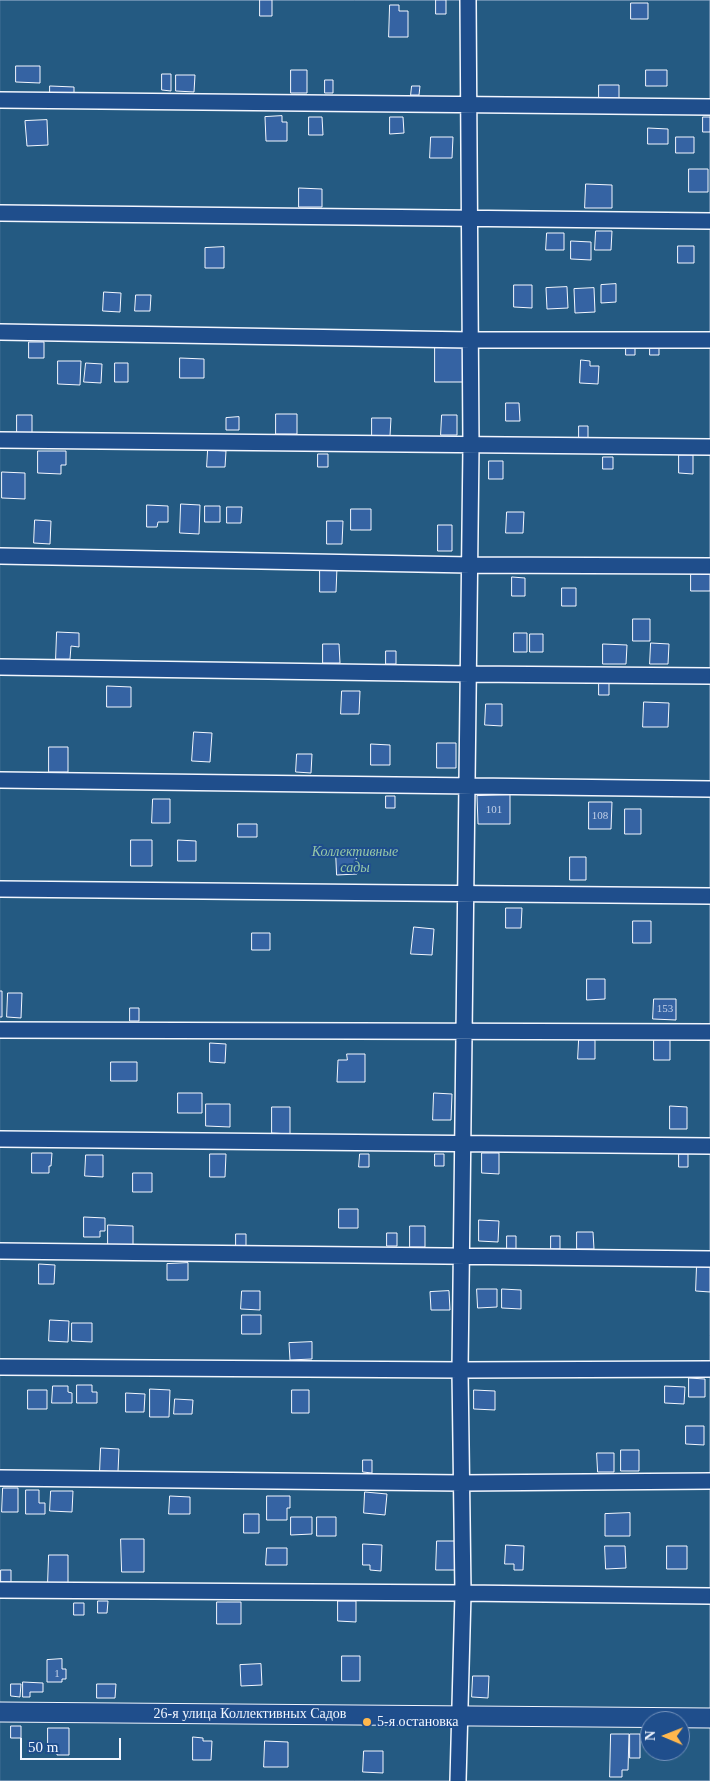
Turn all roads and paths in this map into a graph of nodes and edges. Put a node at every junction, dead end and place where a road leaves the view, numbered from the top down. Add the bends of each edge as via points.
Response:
1 (468, 0) edge
2 (0, 100) edge
3 (469, 105) junction
4 (710, 107) edge
5 (0, 212) edge
6 (470, 219) junction
7 (710, 221) edge
8 (0, 332) edge
9 (470, 340) junction
10 (710, 340) edge
11 (0, 440) edge
12 (471, 446) junction
13 (710, 447) edge
14 (0, 556) edge
15 (470, 564) junction
16 (710, 566) edge
17 (0, 667) edge
18 (469, 674) junction
19 (710, 676) edge
20 (0, 780) edge
21 (467, 787) junction
22 (710, 789) edge
23 (0, 889) edge
24 (466, 893) junction
25 (710, 896) edge
26 (0, 1030) edge
27 (465, 1030) junction
28 (710, 1032) edge
29 (0, 1139) edge
30 (463, 1144) junction
31 (710, 1146) edge
32 (0, 1252) edge
33 (462, 1257) junction
34 (710, 1258) edge
35 (0, 1367) edge
36 (710, 1369) edge
37 (460, 1370) junction
38 (0, 1478) edge
39 (710, 1481) edge
40 (462, 1483) junction
41 (0, 1590) edge
42 (463, 1593) junction
43 (710, 1596) edge
44 (0, 1712) edge
45 (460, 1715) junction
46 (710, 1718) edge
47 (458, 1781) edge

1 - 3 street
2 - 3 street
3 - 4 street
3 - 6 street
5 - 6 street
6 - 7 street
6 - 9 street
8 - 9 street
9 - 10 street
9 - 12 street
11 - 12 street
12 - 13 street
12 - 15 street
14 - 15 street
15 - 16 street
15 - 18 street
17 - 18 street
18 - 19 street
18 - 21 street
20 - 21 street
21 - 22 street
21 - 24 street
23 - 24 street
24 - 25 street
24 - 27 street
26 - 27 street
27 - 28 street
27 - 30 street
29 - 30 street
30 - 31 street
30 - 33 street
32 - 33 street
33 - 34 street
33 - 37 street
35 - 37 street
36 - 37 street
37 - 40 street
38 - 40 street
39 - 40 street
40 - 42 street
41 - 42 street
42 - 43 street
42 - 45 street
44 - 45 main road, 26-я улица Коллективных Садов
45 - 46 main road, 26-я улица Коллективных Садов
45 - 47 street

